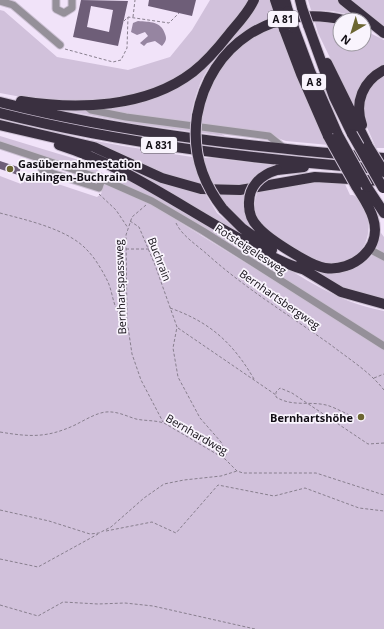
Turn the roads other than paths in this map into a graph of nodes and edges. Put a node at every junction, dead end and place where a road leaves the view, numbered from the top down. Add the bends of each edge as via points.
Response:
1 (54, 0) edge
2 (72, 0) edge
3 (254, 0) edge
4 (275, 0) edge
5 (285, 0) edge
6 (343, 0) edge
7 (0, 2) edge
8 (301, 4) edge
9 (284, 12) junction
10 (332, 18) edge
11 (372, 30) edge
12 (384, 34) edge
13 (60, 45) road end
14 (384, 70) edge
15 (0, 102) edge
16 (85, 105) junction
17 (0, 113) edge
18 (0, 125) edge
19 (29, 132) junction
20 (359, 133) junction
21 (0, 146) edge
22 (285, 149) junction
23 (384, 158) edge
24 (45, 160) junction
25 (321, 164) junction
26 (384, 170) edge
27 (102, 179) junction
28 (362, 186) junction
29 (384, 186) edge
30 (384, 213) edge
31 (369, 249) junction
32 (384, 256) edge
33 (302, 269) junction
34 (384, 304) edge
35 (384, 346) edge

1 - 2 lane via 56,9 64,13 72,8
3 - 16 highway via 211,56 178,82 139,97
4 - 9 highway
5 - 9 highway, A 8
6 - 12 highway
7 - 13 lane via 13,5
8 - 20 highway, A 8, bridge via 334,97
9 - 28 highway, A 8, bridge via 333,135
10 - 33 highway, A 81, bridge via 295,17 268,25 247,36 230,50 216,67 203,91 196,116 196,144 201,170 223,209 250,235
11 - 12 highway
14 - 20 highway via 369,82 360,99
15 - 16 highway via 11,100
15 - 22 highway, A 831 via 122,128
16 - 22 lane via 92,110 126,117 269,136
17 - 25 highway, A 831 via 130,140
18 - 19 highway
19 - 29 highway via 94,147 167,180 201,189 240,190 315,178
19 - 33 highway via 128,174 287,265
20 - 26 highway, bridge
20 - 29 highway, A 8, bridge
21 - 24 lane, Rotsteigelesweg
22 - 23 highway, A 831
24 - 27 lane, Rotsteigelesweg
24 - 27 lane via 42,170 99,188
25 - 26 highway, A 831
25 - 31 highway, bridge via 277,170 263,176 254,185 250,194 252,220 261,231 319,266 345,268 357,262
27 - 35 lane, Rotsteigelesweg via 176,214
28 - 30 highway, A 8
28 - 31 highway via 374,219 374,233
31 - 32 lane
33 - 34 highway, A 81 via 341,292

